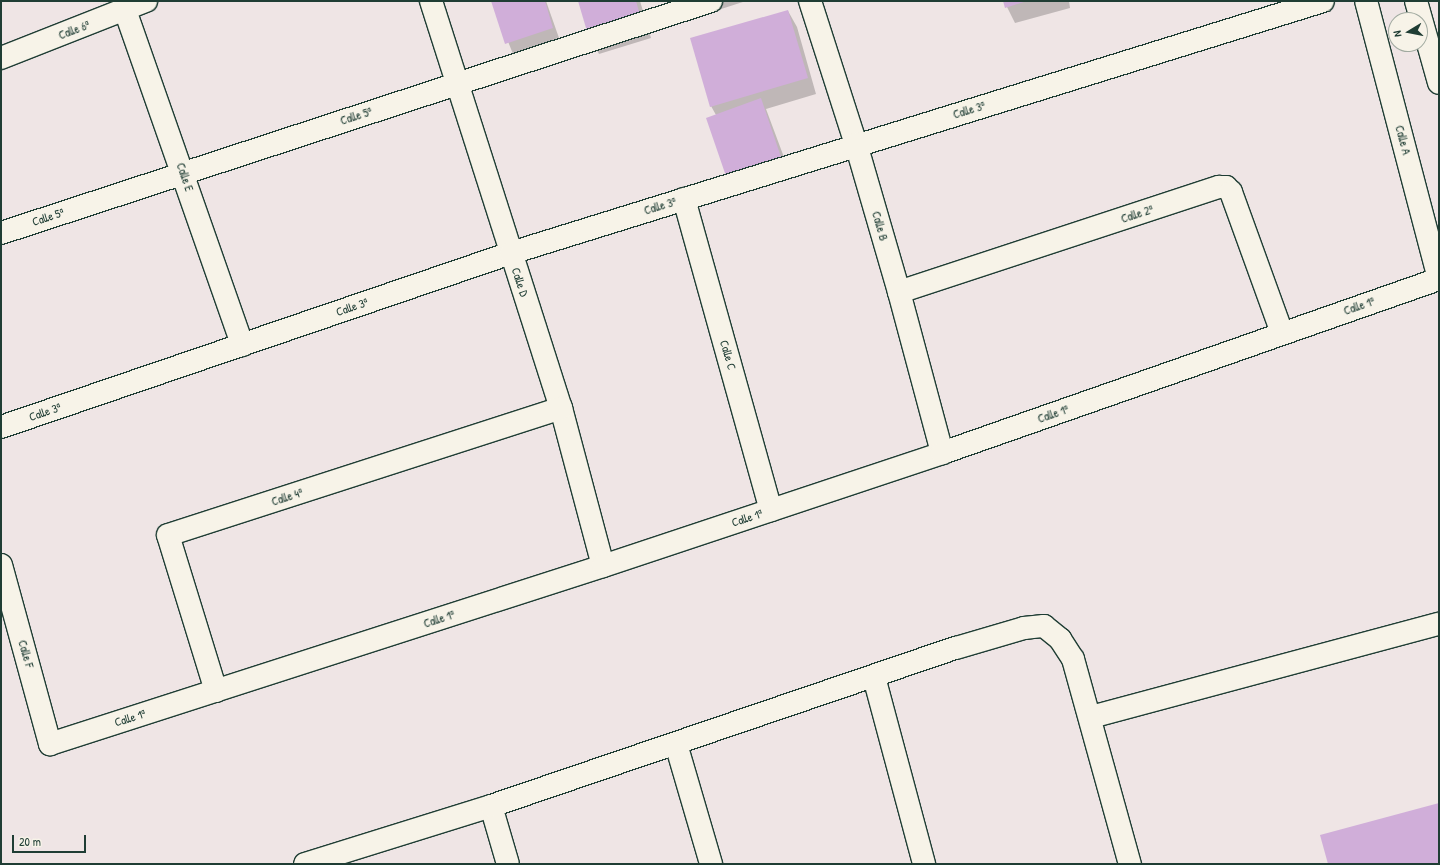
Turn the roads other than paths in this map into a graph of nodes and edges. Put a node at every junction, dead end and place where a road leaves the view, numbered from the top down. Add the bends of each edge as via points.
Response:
1 (146, 1) edge
2 (431, 1) edge
3 (711, 1) edge
4 (810, 1) edge
5 (1323, 1) edge
6 (1366, 1) edge
7 (1416, 1) edge
8 (125, 10) junction
9 (1, 58) edge
10 (1439, 83) edge
11 (455, 84) junction
12 (856, 144) junction
13 (183, 172) junction
14 (684, 199) junction
15 (1, 233) edge
16 (511, 253) junction
17 (1439, 279) edge
18 (899, 292) junction
19 (1282, 333) junction
20 (242, 345) junction
21 (561, 408) junction
22 (1, 426) edge
23 (942, 453) junction
24 (771, 510) junction
25 (1, 565) edge
26 (603, 566) junction
27 (1439, 624) edge
28 (874, 677) junction
29 (216, 692) junction
30 (1091, 717) junction
31 (50, 744) joint
32 (676, 744) junction
33 (491, 806) junction
34 (306, 864) edge
35 (508, 864) edge
36 (711, 864) edge
37 (924, 864) edge
38 (1130, 864) edge

1 - 8 street, Calle 6ª
2 - 11 street, Calle D
3 - 11 street, Calle 5ª
4 - 12 street, Calle B
5 - 12 street, Calle 3ª
6 - 17 street, Calle A
7 - 10 street
8 - 9 street, Calle 6ª
8 - 13 street, Calle E
11 - 13 street, Calle 5ª
11 - 16 street, Calle D
12 - 14 street, Calle 3ª
12 - 18 street, Calle B
13 - 15 street, Calle 5ª
13 - 20 street, Calle E
14 - 16 street, Calle 3ª
14 - 24 street, Calle C
16 - 20 street, Calle 3ª
16 - 21 street, Calle D
17 - 19 street, Calle 1ª
18 - 19 street, Calle 2ª via 1219,187 1226,187 1231,192
18 - 23 street, Calle B
19 - 23 street, Calle 1ª
20 - 22 street, Calle 3ª
21 - 26 street, Calle D
21 - 29 street, Calle 4ª via 168,535
23 - 24 street, Calle 1ª
24 - 26 street, Calle 1ª
25 - 31 street, Calle F
26 - 29 street, Calle 1ª
27 - 30 street
28 - 30 street via 1009,632 1044,626 1060,639 1073,659
28 - 32 street
28 - 37 street
29 - 31 street, Calle 1ª
30 - 38 street
32 - 33 street
32 - 36 street
33 - 34 street
33 - 35 street

